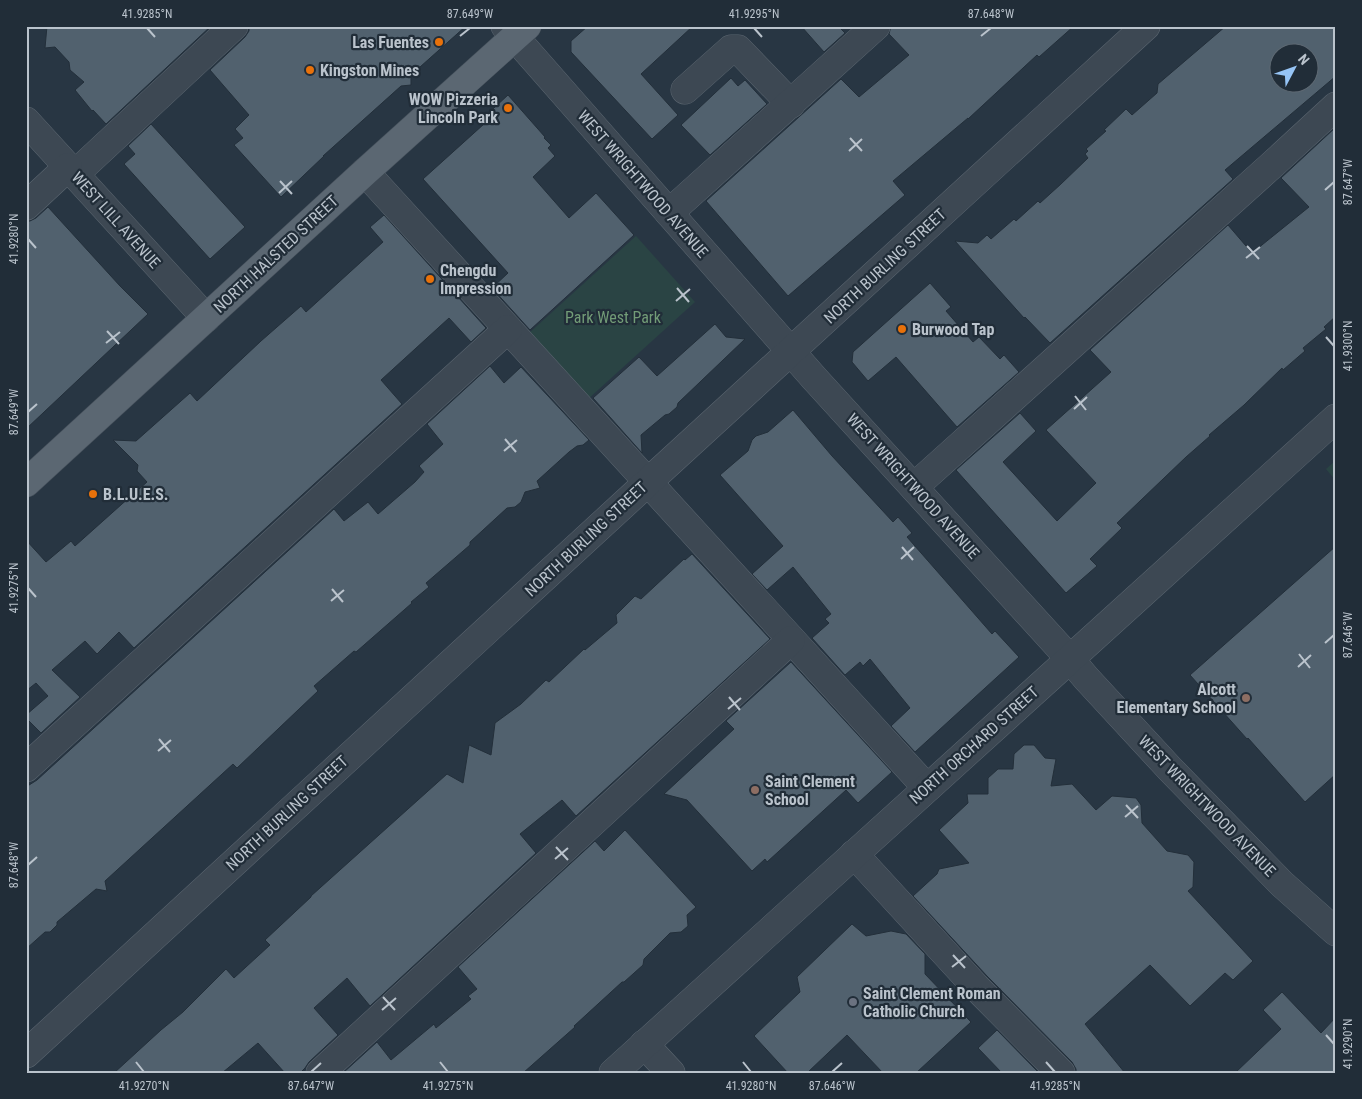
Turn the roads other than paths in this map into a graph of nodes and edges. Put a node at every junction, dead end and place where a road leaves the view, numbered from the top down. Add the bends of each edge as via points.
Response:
1 (876, 26) edge
2 (1146, 26) edge
3 (227, 29) edge
4 (515, 30) edge
5 (685, 90) dead end
6 (791, 104) junction
7 (1336, 106) edge
8 (26, 121) edge
9 (72, 171) junction
10 (365, 172) junction
11 (26, 206) edge
12 (669, 213) junction
13 (206, 318) junction
14 (508, 329) junction
15 (791, 351) junction
16 (1336, 418) edge
17 (30, 472) edge
18 (648, 482) junction
19 (914, 487) junction
20 (791, 640) junction
21 (1070, 659) junction
22 (26, 768) edge
23 (927, 788) junction
24 (854, 854) junction
25 (1336, 932) edge
26 (644, 1044) junction
27 (26, 1054) edge
28 (320, 1073) edge
29 (613, 1073) edge
30 (671, 1073) edge
31 (1061, 1073) edge

1 - 6 street
2 - 15 street, NORTH BURLING STREET
3 - 9 street
4 - 10 main road, NORTH HALSTED STREET
4 - 12 street, WEST WRIGHTWOOD AVENUE
5 - 6 street via 731,49 738,49
6 - 12 street
7 - 19 street
8 - 9 street, WEST LILL AVENUE
9 - 11 street
9 - 13 street, WEST LILL AVENUE
10 - 13 main road, NORTH HALSTED STREET
10 - 14 street
12 - 15 street, WEST WRIGHTWOOD AVENUE
13 - 17 main road, NORTH HALSTED STREET
14 - 18 street
14 - 22 street
15 - 18 street, NORTH BURLING STREET
15 - 19 street, WEST WRIGHTWOOD AVENUE
16 - 21 street, NORTH ORCHARD STREET
18 - 20 street
18 - 27 street, NORTH BURLING STREET
19 - 21 street, WEST WRIGHTWOOD AVENUE
20 - 23 street
20 - 28 street
21 - 23 street, NORTH ORCHARD STREET
21 - 25 street, WEST WRIGHTWOOD AVENUE via 1170,769 1282,884
23 - 24 street, NORTH ORCHARD STREET
24 - 26 street, NORTH ORCHARD STREET
24 - 31 street via 976,987
26 - 29 street, NORTH ORCHARD STREET
26 - 30 street

